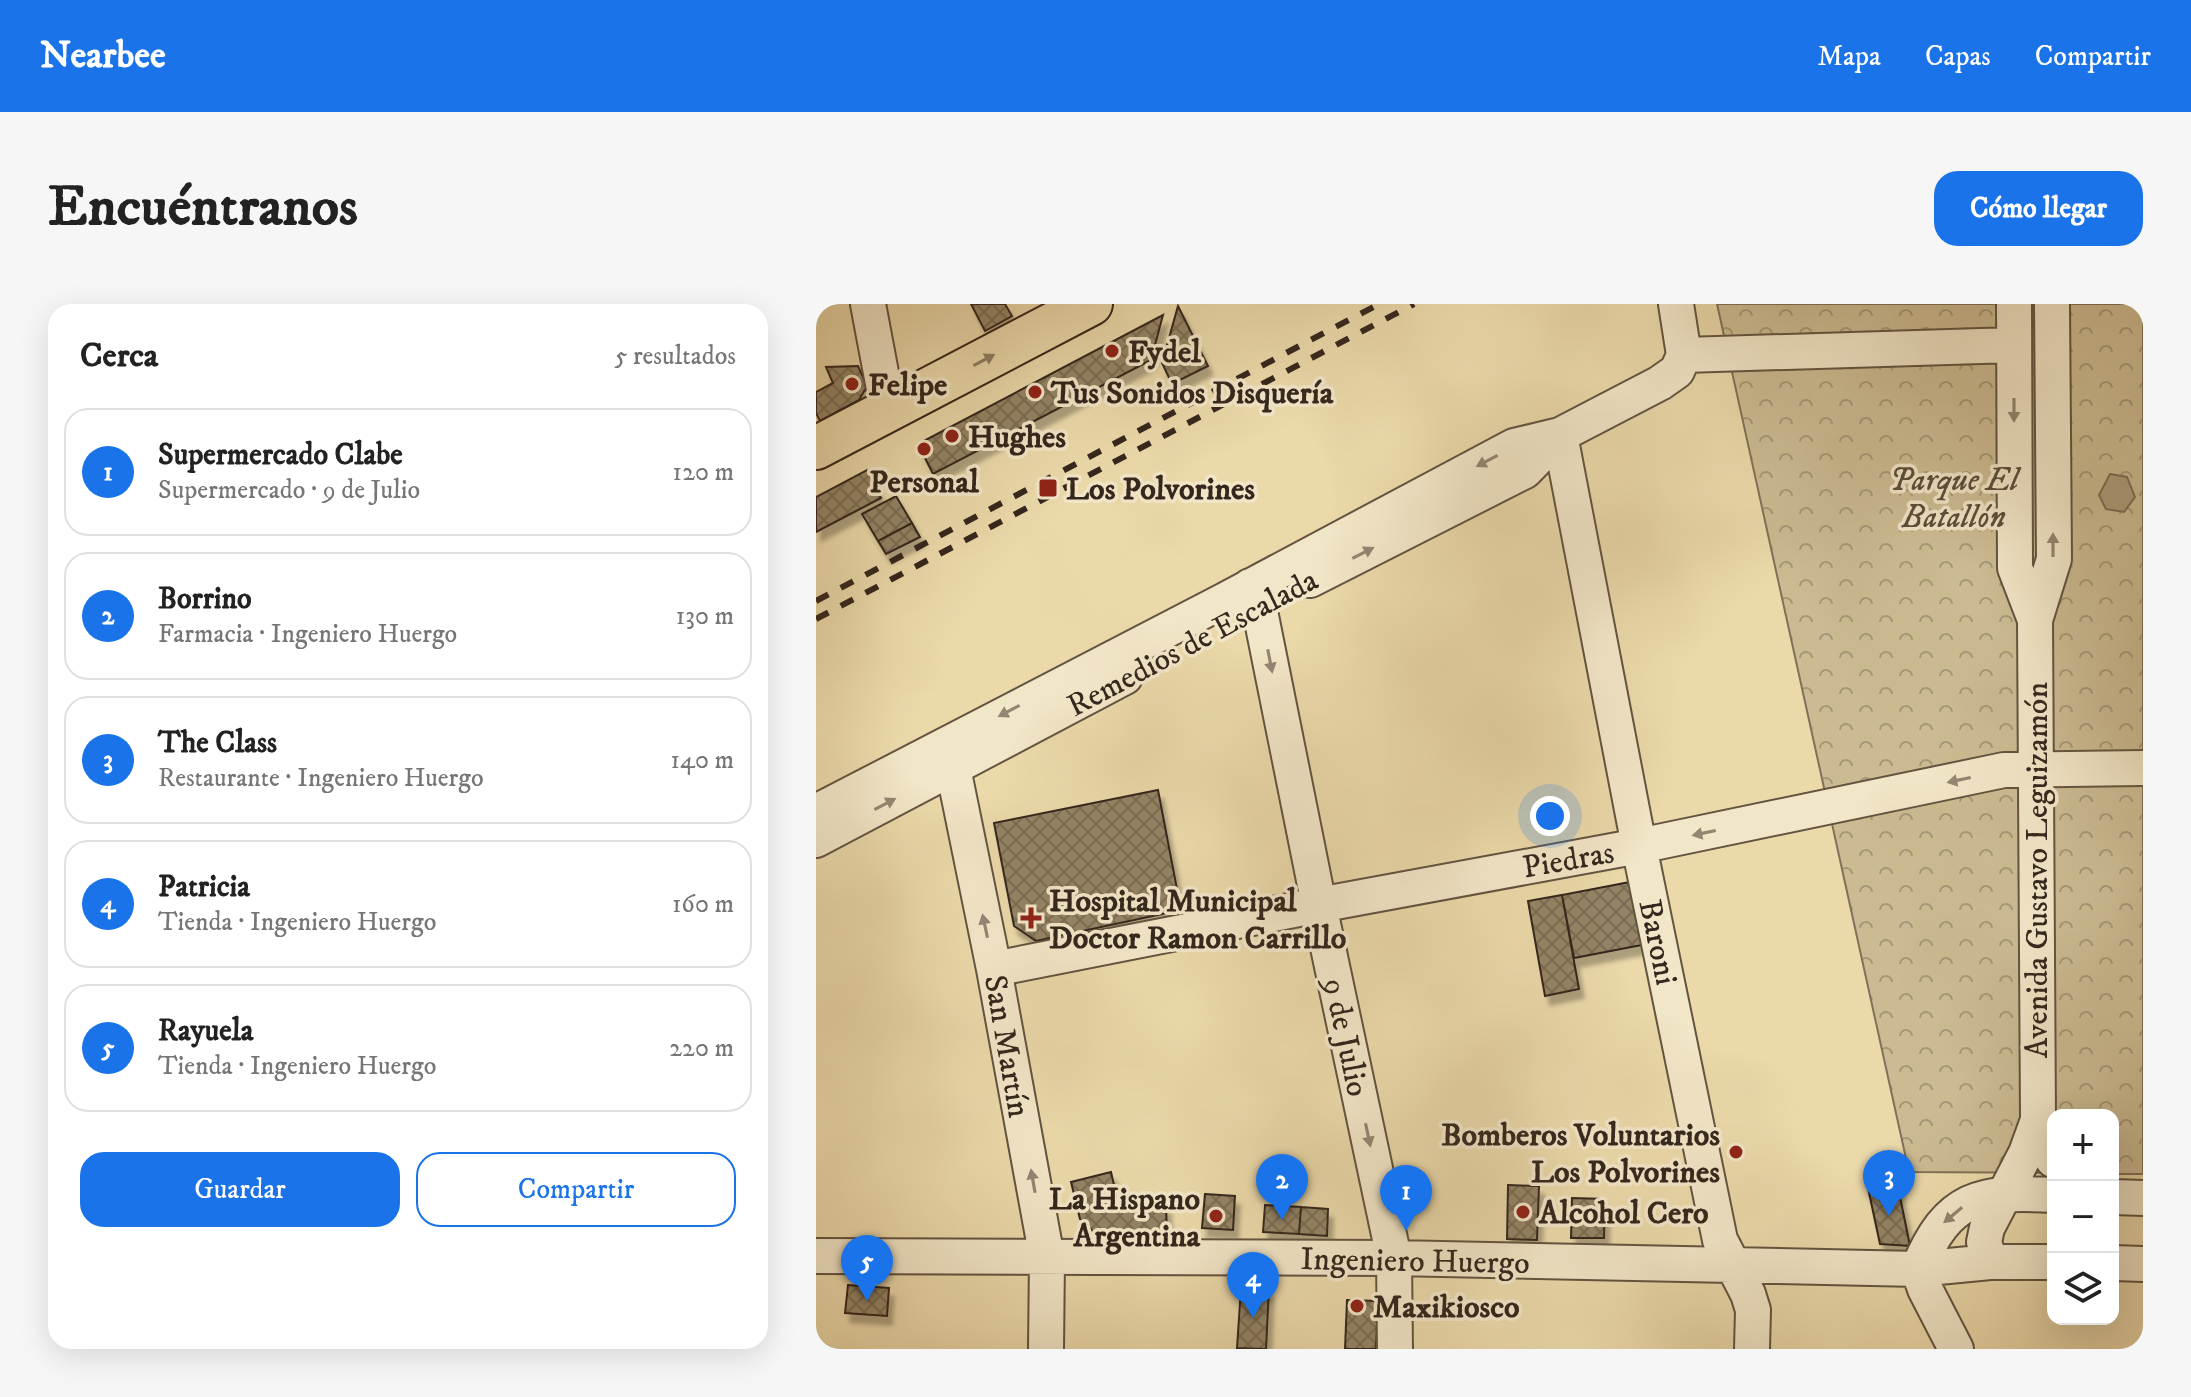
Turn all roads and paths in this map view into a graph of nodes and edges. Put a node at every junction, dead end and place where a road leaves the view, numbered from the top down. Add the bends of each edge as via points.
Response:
1 (868, 304) edge
2 (1091, 304) edge
3 (1676, 304) edge
4 (2014, 304) edge
5 (2052, 304) edge
6 (2014, 345) junction
7 (1684, 355) junction
8 (888, 410) junction
9 (1560, 435) junction
10 (816, 448) edge
11 (1255, 596) junction
12 (2035, 620) junction
13 (947, 758) junction
14 (2143, 768) edge
15 (2036, 769) junction
16 (816, 812) edge
17 (816, 840) edge
18 (1639, 846) junction
19 (1319, 905) junction
20 (994, 969) junction
21 (2038, 1120) junction
22 (2047, 1144) edge
23 (2005, 1192) junction
24 (2047, 1195) edge
25 (2119, 1197) edge
26 (2143, 1198) edge
27 (816, 1256) edge
28 (1047, 1258) junction
29 (1394, 1258) junction
30 (1990, 1262) junction
31 (2047, 1262) edge
32 (2119, 1263) edge
33 (2143, 1264) edge
34 (1733, 1265) junction
35 (1918, 1269) junction
36 (1046, 1349) edge
37 (1395, 1349) edge
38 (1752, 1349) edge
39 (1956, 1349) edge

1 - 8 street
8 -> 2 main road
3 - 7 street
4 - 6 street
12 -> 5 street via 2054,559
6 - 7 street
6 -> 12 street via 2015,568
7 - 9 street, Remedios de Escalada via 1677,371 1660,383
8 - 10 main road
9 - 11 street, Remedios de Escalada via 1525,471
9 - 18 street, Baroni
11 - 13 street, Remedios de Escalada
11 -> 19 street, 9 de Julio
12 - 15 street, Avenida Gustavo Leguizamón
13 - 16 street, Remedios de Escalada
17 -> 13 street, Remedios de Escalada
20 -> 13 street, San Martín
14 - 15 street, Piedras
15 -> 18 street, Piedras via 2004,770
15 - 21 street, Avenida Gustavo Leguizamón
18 - 19 street, Piedras
18 - 34 street, Baroni via 1720,1240
19 - 20 street, Piedras
19 -> 29 street, 9 de Julio
28 -> 20 street, San Martín
21 - 22 street
21 - 23 street
23 - 24 street
23 - 30 street via 1987,1228 1984,1242
23 -> 35 street via 1958,1209 1940,1226
25 - 26 street
27 - 28 street, Ingeniero Huergo
28 - 29 street, Ingeniero Huergo
28 - 36 street, San Martín
29 - 34 street, Ingeniero Huergo
29 - 37 street, 9 de Julio
30 - 31 street, Ingeniero Huergo
30 - 35 street, Ingeniero Huergo
32 - 33 street
34 - 35 street, Ingeniero Huergo
34 - 38 street, Baroni via 1753,1310
35 - 39 street

